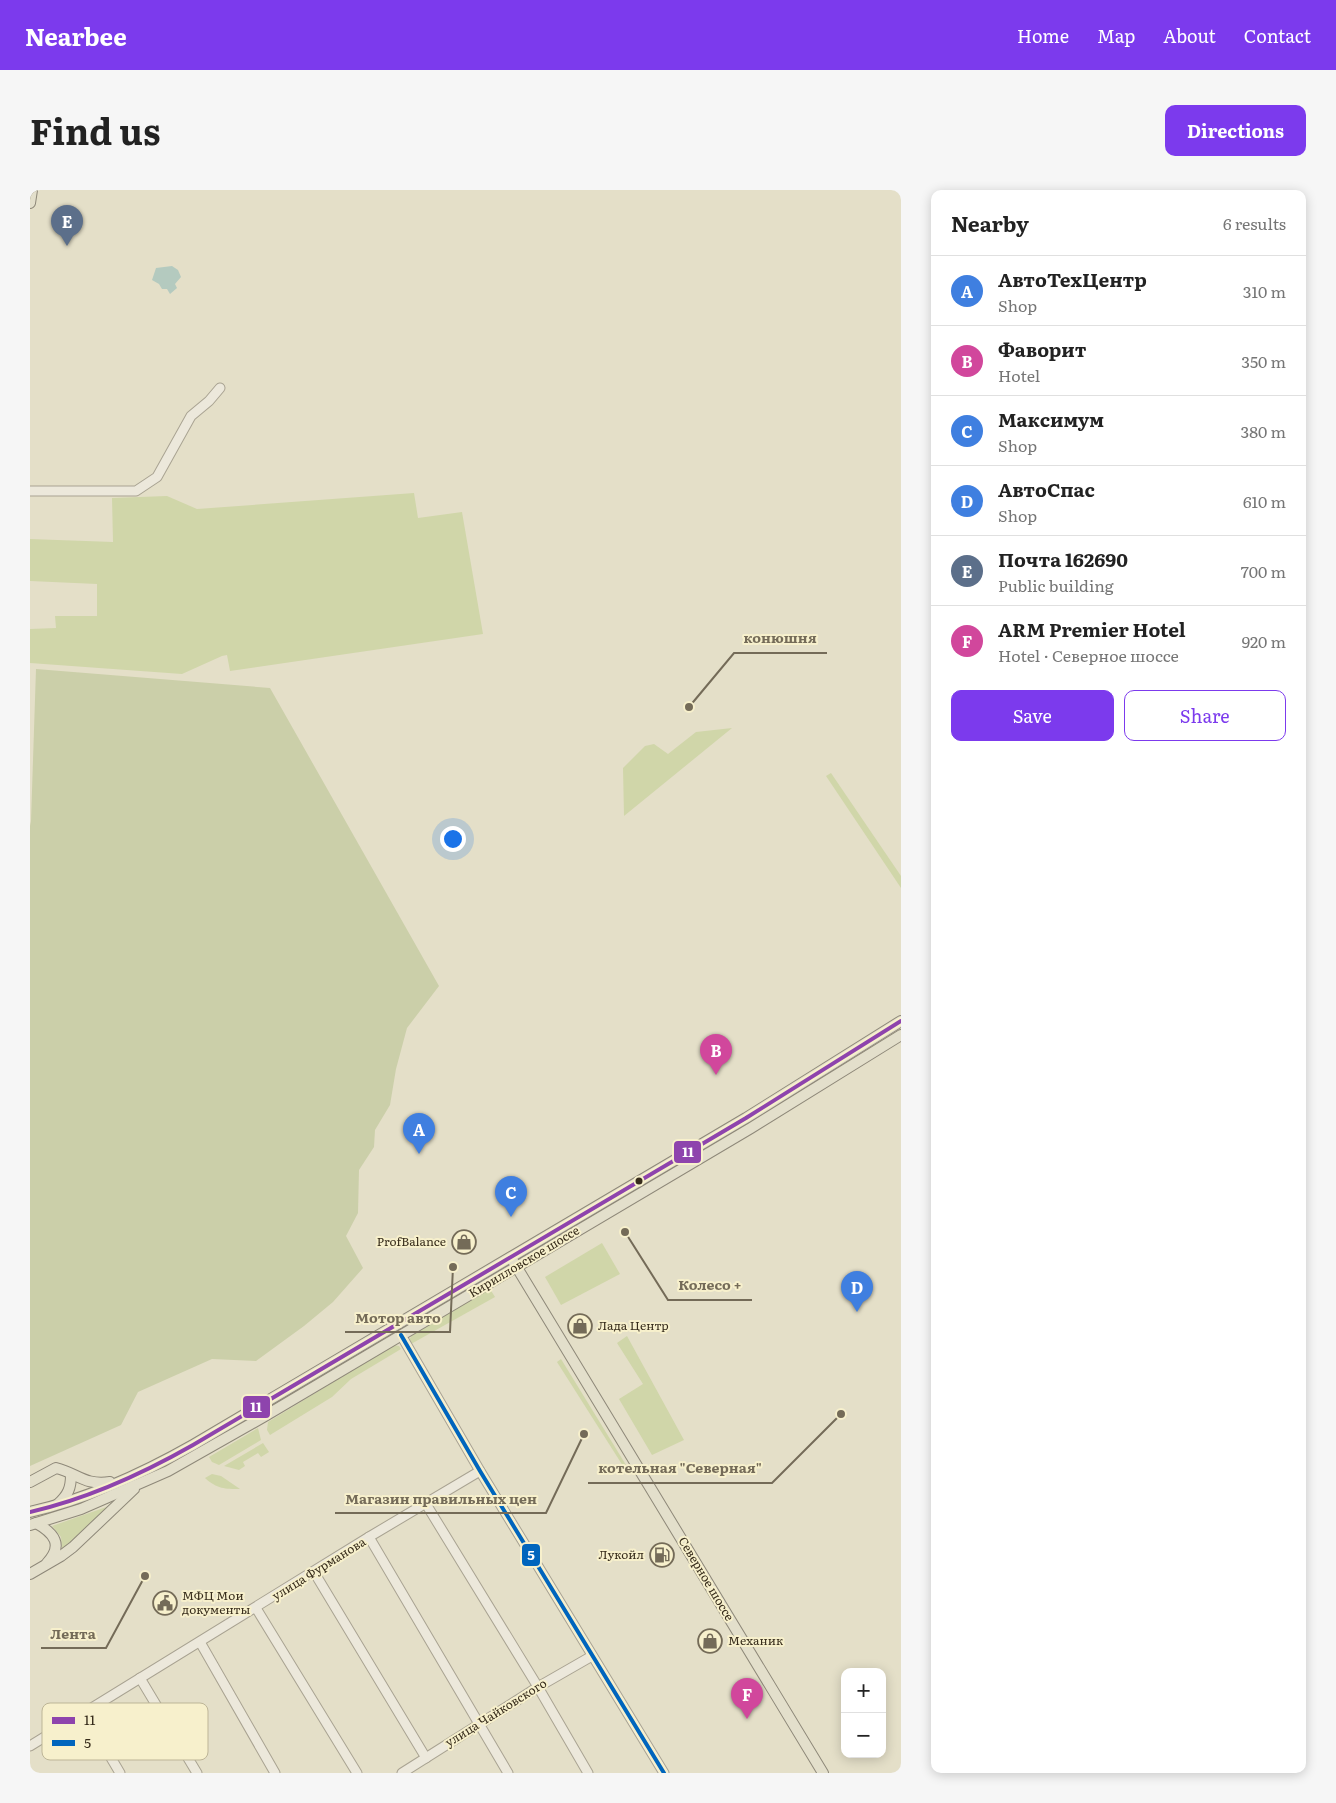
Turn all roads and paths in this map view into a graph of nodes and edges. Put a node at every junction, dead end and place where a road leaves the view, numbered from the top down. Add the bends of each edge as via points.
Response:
1 (32, 190) edge
2 (30, 204) edge
3 (220, 388) dead end
4 (30, 491) edge
5 (901, 1021) edge
6 (901, 1034) edge
7 (514, 1262) junction
8 (401, 1336) junction
9 (480, 1471) junction
10 (71, 1475) junction
11 (123, 1480) junction
12 (30, 1482) edge
13 (138, 1485) junction
14 (426, 1504) junction
15 (54, 1506) junction
16 (30, 1512) edge
17 (33, 1524) edge
18 (369, 1537) junction
19 (47, 1563) junction
20 (314, 1572) junction
21 (30, 1574) edge
22 (256, 1608) junction
23 (200, 1642) junction
24 (592, 1656) junction
25 (140, 1678) junction
26 (538, 1687) junction
27 (99, 1703) edge
28 (155, 1703) edge
29 (480, 1724) junction
30 (42, 1738) edge
31 (30, 1746) edge
32 (426, 1758) junction
33 (112, 1760) edge
34 (189, 1760) edge
35 (120, 1773) edge
36 (197, 1773) edge
37 (275, 1773) edge
38 (357, 1773) edge
39 (402, 1773) edge
40 (508, 1773) edge
41 (588, 1773) edge
42 (664, 1773) edge
43 (823, 1773) edge

1 - 2 main road
3 - 4 street via 191,416 157,477 136,491
5 - 7 main road, Кирилловское шоссе
6 - 7 main road, Кирилловское шоссе via 751,1128
7 - 8 main road, Кирилловское шоссе
7 - 11 main road, Кирилловское шоссе via 230,1425
7 - 43 main road, Северное шоссе
8 - 9 street
8 - 13 main road, Кирилловское шоссе
9 - 14 street, улица Фурманова
9 - 24 street
10 - 11 main road via 99,1483
10 - 12 main road via 54,1468
10 - 15 main road via 68,1494
11 - 15 main road, Кирилловское шоссе
13 - 17 main road, Кирилловское шоссе via 81,1509
13 - 19 main road via 72,1547
14 - 18 street, улица Фурманова
14 - 26 street
15 - 16 main road, Кирилловское шоссе
17 - 19 main road via 52,1533 56,1543
18 - 20 street, улица Фурманова
18 - 29 street
19 - 21 main road
20 - 22 street, улица Фурманова
20 - 32 street
22 - 23 street, улица Фурманова
22 - 38 street
23 - 25 street, улица Фурманова
23 - 37 street
24 - 26 street, улица Чайковского
24 - 42 street
25 - 27 street, улица Фурманова
25 - 28 street
26 - 29 street, улица Чайковского
26 - 41 street
29 - 32 street, улица Чайковского
29 - 40 street
30 - 31 street, улица Фурманова
32 - 39 street, улица Чайковского
33 - 35 street
34 - 36 street

